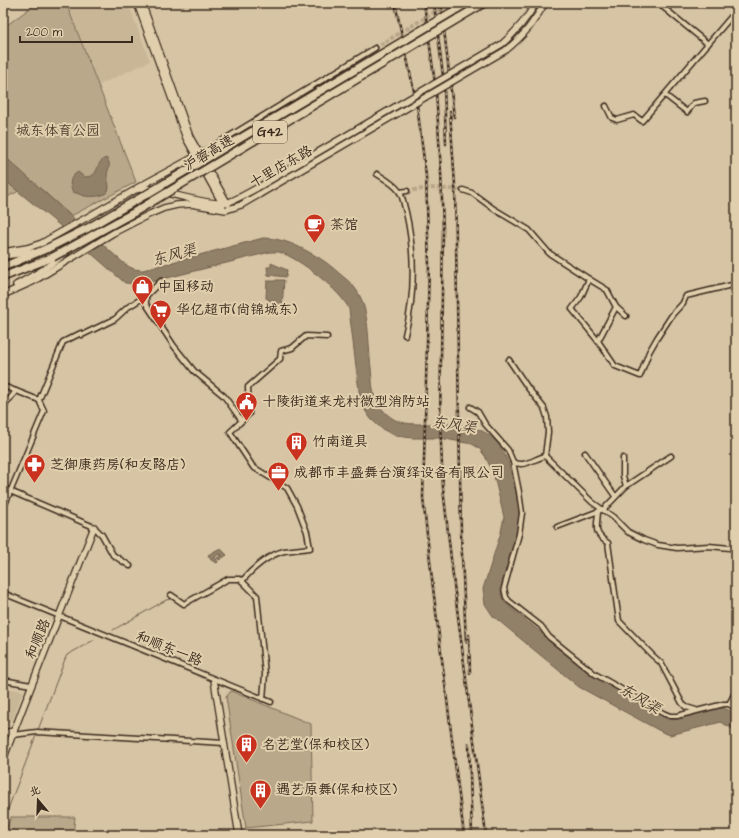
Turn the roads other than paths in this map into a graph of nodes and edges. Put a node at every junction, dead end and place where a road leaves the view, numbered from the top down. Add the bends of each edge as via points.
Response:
1 (137, 3) edge
2 (142, 3) edge
3 (467, 3) edge
4 (484, 3) edge
5 (536, 3) edge
6 (545, 3) edge
7 (663, 7) dead end
8 (736, 12) edge
9 (708, 44) junction
10 (375, 48) tunnel mouth
11 (665, 95) junction
12 (705, 101) dead end
13 (606, 106) dead end
14 (198, 155) junction
15 (377, 174) dead end
16 (463, 190) tunnel mouth
17 (407, 191) tunnel mouth
18 (130, 192) junction
19 (400, 192) junction
20 (225, 203) junction
21 (228, 209) junction
22 (46, 249) junction
23 (3, 252) edge
24 (3, 256) edge
25 (54, 260) junction
26 (3, 267) edge
27 (3, 277) edge
28 (589, 279) junction
29 (161, 281) dead end
30 (736, 284) edge
31 (3, 292) edge
32 (3, 295) edge
33 (146, 296) junction
34 (616, 307) junction
35 (626, 316) dead end
36 (405, 335) dead end
37 (327, 337) dead end
38 (598, 341) junction
39 (509, 360) dead end
40 (3, 386) edge
41 (16, 391) junction
42 (39, 400) junction
43 (3, 407) edge
44 (470, 407) dead end
45 (242, 421) junction
46 (585, 453) dead end
47 (545, 456) junction
48 (671, 456) dead end
49 (623, 458) dead end
50 (513, 462) junction
51 (626, 486) junction
52 (3, 488) edge
53 (10, 491) junction
54 (615, 496) junction
55 (3, 509) edge
56 (604, 509) junction
57 (598, 512) junction
58 (94, 527) junction
59 (557, 527) dead end
60 (736, 550) edge
61 (130, 566) dead end
62 (242, 581) junction
63 (3, 593) edge
64 (171, 595) dead end
65 (60, 616) junction
66 (3, 680) edge
67 (214, 680) junction
68 (31, 685) junction
69 (736, 691) edge
70 (263, 699) junction
71 (271, 702) dead end
72 (729, 704) junction
73 (697, 710) junction
74 (736, 710) edge
75 (3, 733) edge
76 (12, 735) junction
77 (3, 740) edge
78 (224, 743) junction
79 (3, 760) edge
80 (238, 835) edge

1 - 14 street via 186,138
2 - 14 street
3 - 22 highway, 沪蓉高速 / G42, bridge via 88,228
4 - 25 highway, 沪蓉高速 / G42, bridge via 133,213 74,245
5 - 20 street, 十里店东路, bridge via 516,32 502,44 257,188
6 - 21 street, 十里店东路, bridge via 529,28 506,50 260,194
7 - 9 street
8 - 9 street
9 - 11 street
10 - 14 street
11 - 12 street via 687,112 694,103
11 - 13 street via 642,121 634,115 617,120 612,118
14 - 18 street
14 - 20 street
15 - 19 street via 392,183
16 - 28 street via 472,193 529,230 549,253
17 - 19 street
18 - 20 street via 152,189
18 - 23 street via 42,243
19 - 36 street via 409,231 413,285
20 - 21 street
21 - 32 street via 191,204 164,208 113,234 34,281
22 - 24 street
22 - 26 highway, 沪蓉高速 / G42
25 - 27 highway, 沪蓉高速 / G42
25 - 31 street via 38,273
28 - 34 street via 607,290
28 - 38 street via 572,309
29 - 33 street
30 - 38 street via 686,296 649,352 640,376 615,366
33 - 42 street via 115,319 63,342
33 - 45 street via 146,304 174,346 194,371 224,396
34 - 35 street
34 - 38 street
37 - 45 street via 306,336 292,348 281,351 280,359 248,387 249,414
39 - 47 street via 544,408 548,432
40 - 41 street
41 - 42 street
41 - 43 street
42 - 53 street via 44,411
44 - 50 street via 478,412 508,450
45 - 62 street via 230,432 253,467 287,488 307,532 310,548 282,552 266,559
46 - 54 street
47 - 50 street via 527,464
47 - 56 street via 592,502
48 - 51 street
49 - 51 street
50 - 73 street via 522,513 504,588 506,597 541,626 549,637 595,674 670,716
51 - 54 street
52 - 53 street
53 - 55 street
53 - 58 street
54 - 56 street
56 - 57 street
56 - 60 street via 628,532 658,545 677,548 709,546
57 - 59 street
57 - 73 street via 597,532 600,538 608,543 619,621 661,663 682,703
58 - 61 street via 102,535 113,555
58 - 65 street, 和顺路
62 - 64 street via 228,579 184,604
62 - 70 street via 257,596 265,674
63 - 65 street, 和顺东一路
65 - 67 street, 和顺东一路
65 - 68 street, 和顺路
66 - 68 street
67 - 70 street, 和顺东一路
67 - 78 street
68 - 76 street, 和顺路
69 - 72 street
70 - 71 street, 和顺东一路
72 - 73 street via 717,704
72 - 74 street
75 - 76 street
76 - 77 street
76 - 78 street via 37,732
76 - 79 street, 和顺路
78 - 80 street

